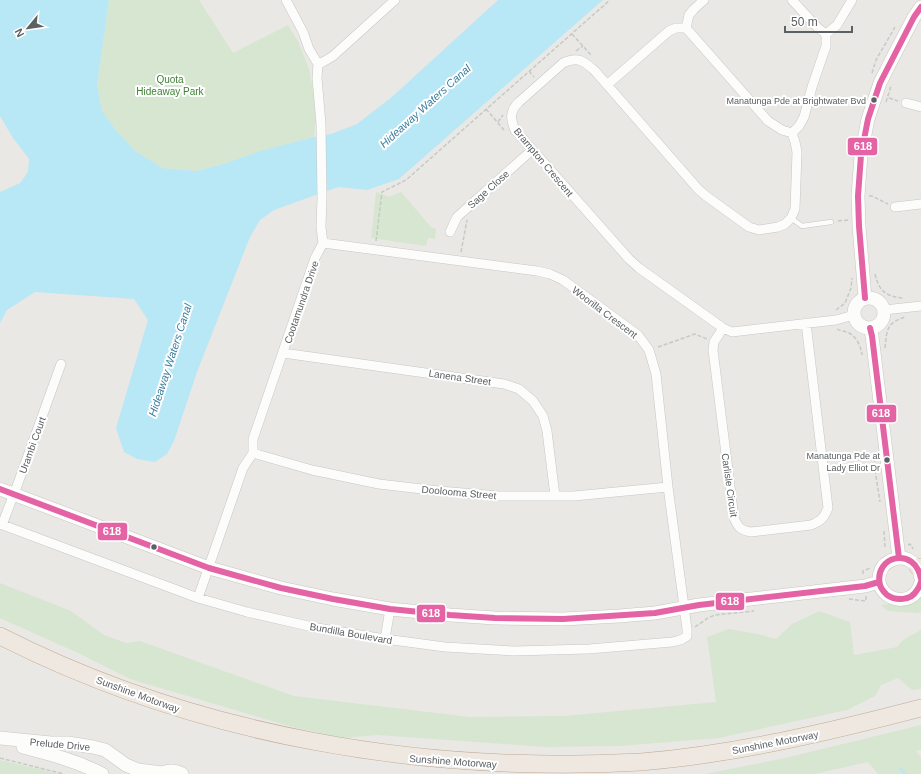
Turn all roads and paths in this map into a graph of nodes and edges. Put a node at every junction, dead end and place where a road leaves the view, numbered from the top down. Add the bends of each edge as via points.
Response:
1 (286, 0) edge
2 (395, 0) edge
3 (610, 0) edge
4 (704, 0) edge
5 (792, 0) edge
6 (852, 0) edge
7 (921, 7) edge
8 (686, 28) junction
9 (572, 34) junction
10 (826, 34) junction
11 (592, 57) dead end
12 (318, 64) junction
13 (607, 85) junction
14 (892, 85) dead end
15 (883, 98) junction
16 (906, 103) joint
17 (921, 107) edge
18 (486, 109) junction
19 (506, 132) dead end
20 (792, 133) junction
21 (532, 150) junction
22 (858, 196) junction
23 (921, 204) edge
24 (895, 207) joint
25 (468, 216) dead end
26 (791, 218) junction
27 (848, 220) dead end
28 (831, 222) joint
29 (450, 232) dead end
30 (323, 243) junction
31 (375, 249) junction
32 (461, 252) dead end
33 (874, 273) dead end
34 (865, 298) junction
35 (907, 298) dead end
36 (921, 306) edge
37 (884, 310) junction
38 (854, 315) junction
39 (908, 316) dead end
40 (806, 323) junction
41 (722, 328) junction
42 (870, 328) junction
43 (714, 342) junction
44 (649, 350) junction
45 (283, 352) junction
46 (884, 353) dead end
47 (61, 364) dead end
48 (252, 453) junction
49 (668, 487) junction
50 (0, 489) edge
51 (14, 495) junction
52 (555, 496) junction
53 (1, 525) edge
54 (908, 540) dead end
55 (910, 544) dead end
56 (899, 558) junction
57 (209, 568) junction
58 (920, 574) edge
59 (879, 582) junction
60 (866, 597) dead end
61 (198, 598) junction
62 (847, 599) dead end
63 (684, 608) junction
64 (390, 609) junction
65 (754, 611) dead end
66 (694, 628) dead end
67 (0, 636) edge
68 (384, 639) junction
69 (921, 708) edge
70 (0, 739) edge
71 (0, 758) edge
72 (674, 758) junction
73 (161, 773) edge
74 (64, 774) edge
75 (102, 774) edge
76 (182, 774) edge
77 (610, 774) edge

1 - 12 street
2 - 12 street via 333,56
3 - 9 path
4 - 8 street via 689,14
5 - 10 street
6 - 10 street via 837,25
7 - 15 street via 892,59
8 - 13 street via 668,31
8 - 20 street via 768,121
9 - 11 path
9 - 18 path
10 - 20 street via 826,46 804,117
12 - 30 street
13 - 21 street, Brampton Crescent via 585,62 576,59 563,63 514,107 512,122 515,130
13 - 26 street, Brampton Crescent via 706,196 749,227 758,230 778,227
14 - 15 path
15 - 16 path
15 - 22 street via 868,118 861,156
16 - 17 street
18 - 19 path
18 - 31 path via 406,180 382,192
20 - 26 street via 797,152 795,209
21 - 29 street, Sage Close via 457,217
21 - 41 street, Brampton Crescent via 634,264
22 - 24 path via 872,196
22 - 34 street
23 - 24 street
25 - 32 path
26 - 28 lane via 802,226
27 - 28 path
30 - 31 street, Woorilla Crescent
30 - 45 street, Cootamundra Drive via 315,258
31 - 44 street, Woorilla Crescent via 550,274 563,280 638,335
33 - 35 path via 884,293
34 - 37 street via 879,301
34 - 38 street via 857,303
36 - 37 street
37 - 42 street via 880,324
38 - 40 street, Brampton Crescent
38 - 42 street via 860,326
39 - 46 path via 892,323 888,328
40 - 41 street, Brampton Crescent via 732,332
40 - 43 street, Carlisle Circuit via 828,508 825,516 811,525 751,532 743,531 738,526 734,518 728,475
41 - 43 street
42 - 56 street
43 - 44 path via 695,334
44 - 49 street, Woorilla Crescent via 656,374
45 - 48 street, Cootamundra Drive via 253,439
45 - 52 street, Lanena Street via 504,384 519,389 533,401 543,416
47 - 51 street, Urambi Court
48 - 52 street, Doolooma Street via 312,470 379,484 499,496
48 - 57 street, Cootamundra Drive via 243,468
49 - 52 street, Doolooma Street
49 - 63 street, Woorilla Crescent
50 - 51 street
51 - 53 street, Urambi Court
51 - 57 street
53 - 61 street, Bundilla Boulevard
54 - 55 path
56 - 58 street via 912,562
56 - 59 street via 893,559 882,568
57 - 61 street, Cootamundra Drive
57 - 64 street via 281,588
58 - 59 street via 920,588 916,594 902,600 887,596
59 - 63 street via 865,586
60 - 62 path via 866,601
61 - 68 street, Bundilla Boulevard via 317,628
63 - 64 street via 626,616 563,618 495,618
63 - 68 street, Bundilla Boulevard via 686,636 672,642 589,649 514,651 445,647
64 - 68 street
65 - 66 path via 715,615
67 - 72 highway, Sunshine Motorway via 95,679 183,710 284,737 331,746 427,760 496,764 568,765
69 - 72 highway, Sunshine Motorway via 743,749
70 - 73 street, Prelude Drive via 93,746 105,750 138,770
70 - 75 street, Prelude Drive via 62,757
71 - 74 path
72 - 77 highway via 664,767
73 - 76 street, Prelude Drive via 170,771

